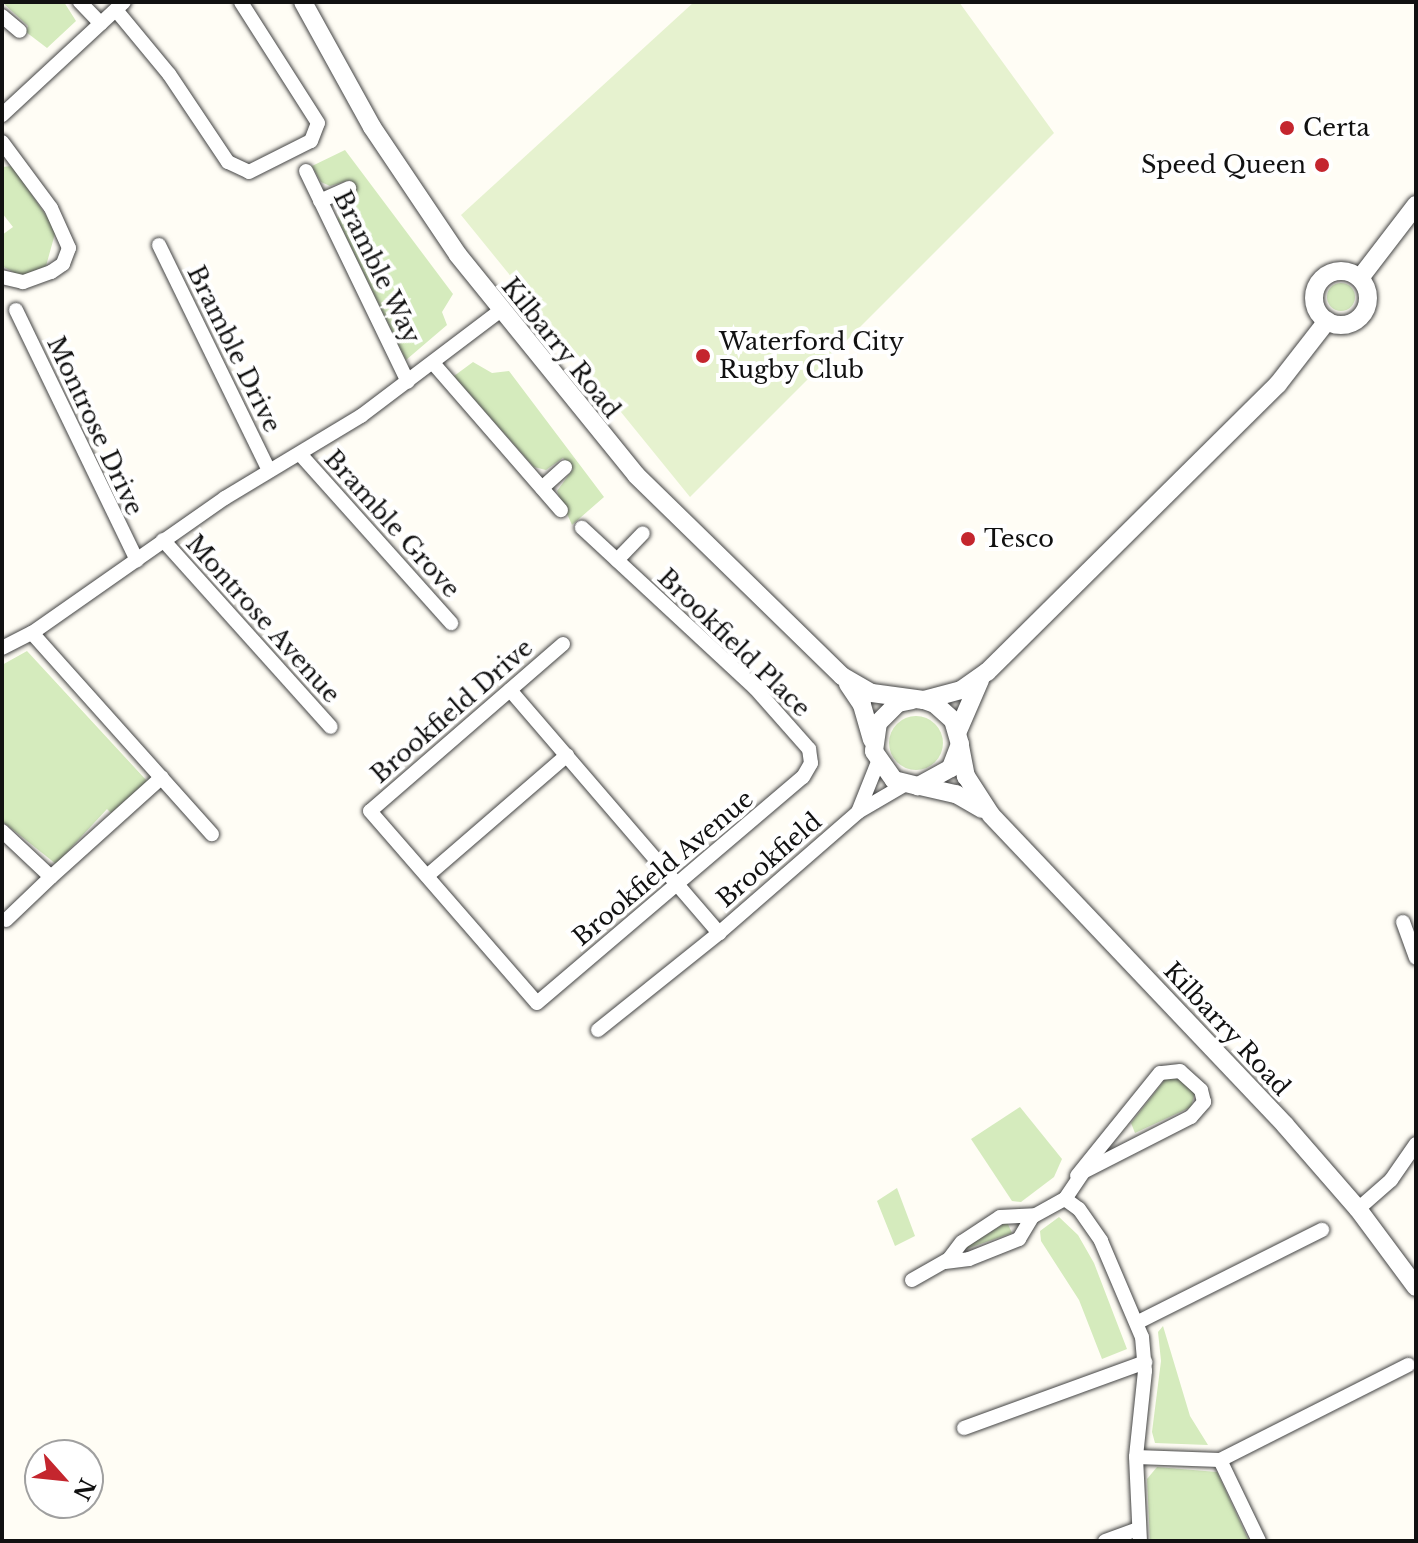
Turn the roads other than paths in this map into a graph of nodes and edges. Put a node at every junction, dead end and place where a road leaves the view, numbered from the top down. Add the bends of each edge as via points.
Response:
1 (80, 2) edge
2 (241, 2) edge
3 (303, 2) edge
4 (120, 6) edge
5 (2, 16) edge
6 (101, 24) junction
7 (20, 31) dead end
8 (2, 115) edge
9 (2, 142) edge
10 (306, 171) dead end
11 (349, 188) dead end
12 (320, 201) junction
13 (1416, 205) edge
14 (159, 245) dead end
15 (2, 277) edge
16 (1360, 278) junction
17 (16, 310) dead end
18 (500, 311) junction
19 (1327, 321) junction
20 (433, 363) junction
21 (408, 382) junction
22 (300, 454) junction
23 (565, 467) dead end
24 (269, 471) junction
25 (542, 488) junction
26 (561, 510) dead end
27 (582, 528) dead end
28 (643, 533) dead end
29 (163, 540) junction
30 (137, 560) junction
31 (617, 560) junction
32 (451, 623) dead end
33 (32, 633) junction
34 (563, 644) dead end
35 (2, 648) edge
36 (987, 672) junction
37 (842, 676) junction
38 (510, 690) junction
39 (918, 700) junction
40 (331, 727) dead end
41 (959, 738) junction
42 (567, 755) junction
43 (876, 757) junction
44 (811, 763) joint
45 (162, 777) junction
46 (912, 785) junction
47 (858, 812) junction
48 (991, 815) junction
49 (2, 831) edge
50 (212, 834) dead end
51 (427, 876) junction
52 (51, 877) junction
53 (680, 884) junction
54 (6, 920) dead end
55 (1403, 922) dead end
56 (719, 933) junction
57 (1416, 958) edge
58 (598, 1030) dead end
59 (1416, 1144) edge
60 (1077, 1176) junction
61 (1065, 1199) junction
62 (1358, 1209) junction
63 (1034, 1215) junction
64 (1322, 1230) dead end
65 (945, 1262) junction
66 (912, 1280) dead end
67 (1416, 1287) edge
68 (1138, 1322) junction
69 (1145, 1362) junction
70 (1408, 1365) dead end
71 (964, 1428) dead end
72 (1136, 1457) junction
73 (1220, 1460) junction
74 (1139, 1535) edge
75 (1105, 1541) edge
76 (1259, 1541) edge

1 - 6 street
2 - 4 street via 318,123 311,141 249,172 228,162
3 - 18 street, Kilbarry Road via 386,148
4 - 6 street
5 - 7 street
6 - 8 street
9 - 15 street via 56,216 69,248 63,264 51,272 23,282
10 - 12 street, Bramble Way
11 - 12 street
12 - 21 street, Bramble Way
13 - 16 street
14 - 24 street, Bramble Drive
16 - 19 street via 1368,293 1365,311 1353,323
16 - 19 street via 1338,271 1319,283 1315,300
17 - 30 street, Montrose Drive
18 - 20 street
18 - 37 street, Kilbarry Road via 646,486
19 - 36 street via 1278,384
20 - 21 street
20 - 25 street
21 - 22 street
22 - 24 street
22 - 32 street, Bramble Grove
23 - 25 street
24 - 29 street
25 - 26 street
27 - 31 street, Brookfield Place
28 - 31 street
29 - 30 street
29 - 40 street, Montrose Avenue
30 - 33 street
31 - 44 street, Brookfield Place via 755,688 809,749
33 - 35 street
33 - 45 street
34 - 38 street, Brookfield Drive
36 - 39 street via 961,690
36 - 41 street via 971,695
37 - 39 street, Kilbarry Road via 872,693
37 - 43 street, Kilbarry Road via 862,705
38 - 42 street, Brookfield
38 - 51 street, Brookfield Drive via 370,811
39 - 41 street via 945,711
39 - 43 street via 898,703 878,723
41 - 46 street via 942,777
41 - 48 street, Kilbarry Road via 966,776
42 - 51 street
42 - 53 street, Brookfield
43 - 46 street
43 - 47 street, Brookfield
44 - 53 street, Brookfield Avenue via 803,777
45 - 50 street
45 - 52 street
46 - 47 street, Brookfield
46 - 48 street, Kilbarry Road via 956,794
47 - 56 street, Brookfield
48 - 62 street, Kilbarry Road
49 - 52 street
51 - 53 street, Brookfield Avenue via 537,1003
52 - 54 street
53 - 56 street, Brookfield
55 - 57 street
56 - 58 street
59 - 62 street via 1391,1180
60 - 60 street via 1191,1117 1204,1102 1201,1090 1180,1071 1160,1073
60 - 61 street
61 - 63 street
61 - 68 street via 1083,1213 1101,1241
62 - 67 street, Kilbarry Road
63 - 65 street via 1000,1217 962,1242
63 - 65 street via 1019,1239 969,1259
64 - 68 street
65 - 66 street
68 - 69 street
69 - 71 street
69 - 72 street
70 - 73 street
72 - 73 street
72 - 74 street
73 - 76 street
74 - 75 street

